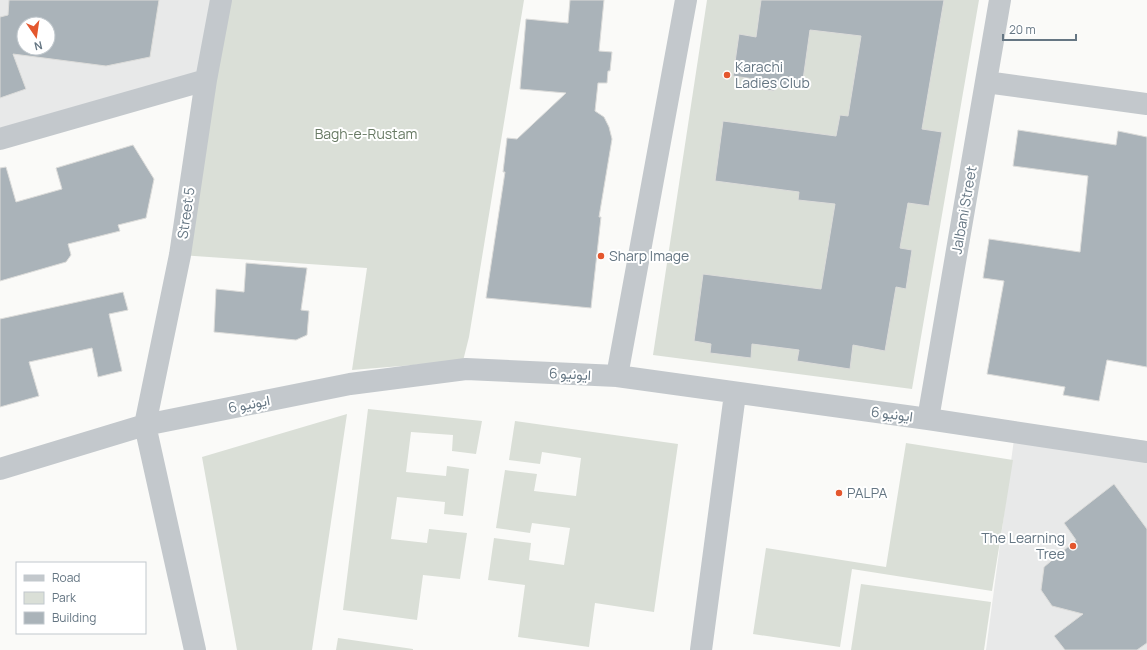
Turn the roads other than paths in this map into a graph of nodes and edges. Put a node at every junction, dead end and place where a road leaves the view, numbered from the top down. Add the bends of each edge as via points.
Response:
1 (221, 0) edge
2 (686, 0) edge
3 (1000, 0) edge
4 (206, 80) junction
5 (986, 82) junction
6 (1147, 104) edge
7 (0, 139) edge
8 (617, 376) junction
9 (735, 394) junction
10 (928, 419) junction
11 (145, 425) junction
12 (1147, 452) edge
13 (0, 470) edge
14 (195, 650) edge
15 (701, 650) edge

1 - 4 street, Street 5
2 - 8 street
3 - 5 street, Jalbani Street
4 - 7 street
4 - 11 street, Street 5 via 180,255
5 - 6 street
5 - 10 street, Jalbani Street
8 - 9 street, ایونیو 6
8 - 11 street, ایونیو 6 via 466,369 350,384
9 - 10 street, ایونیو 6
9 - 15 street
10 - 12 street, ایونیو 6
11 - 13 street, ایونیو 6
11 - 14 street

